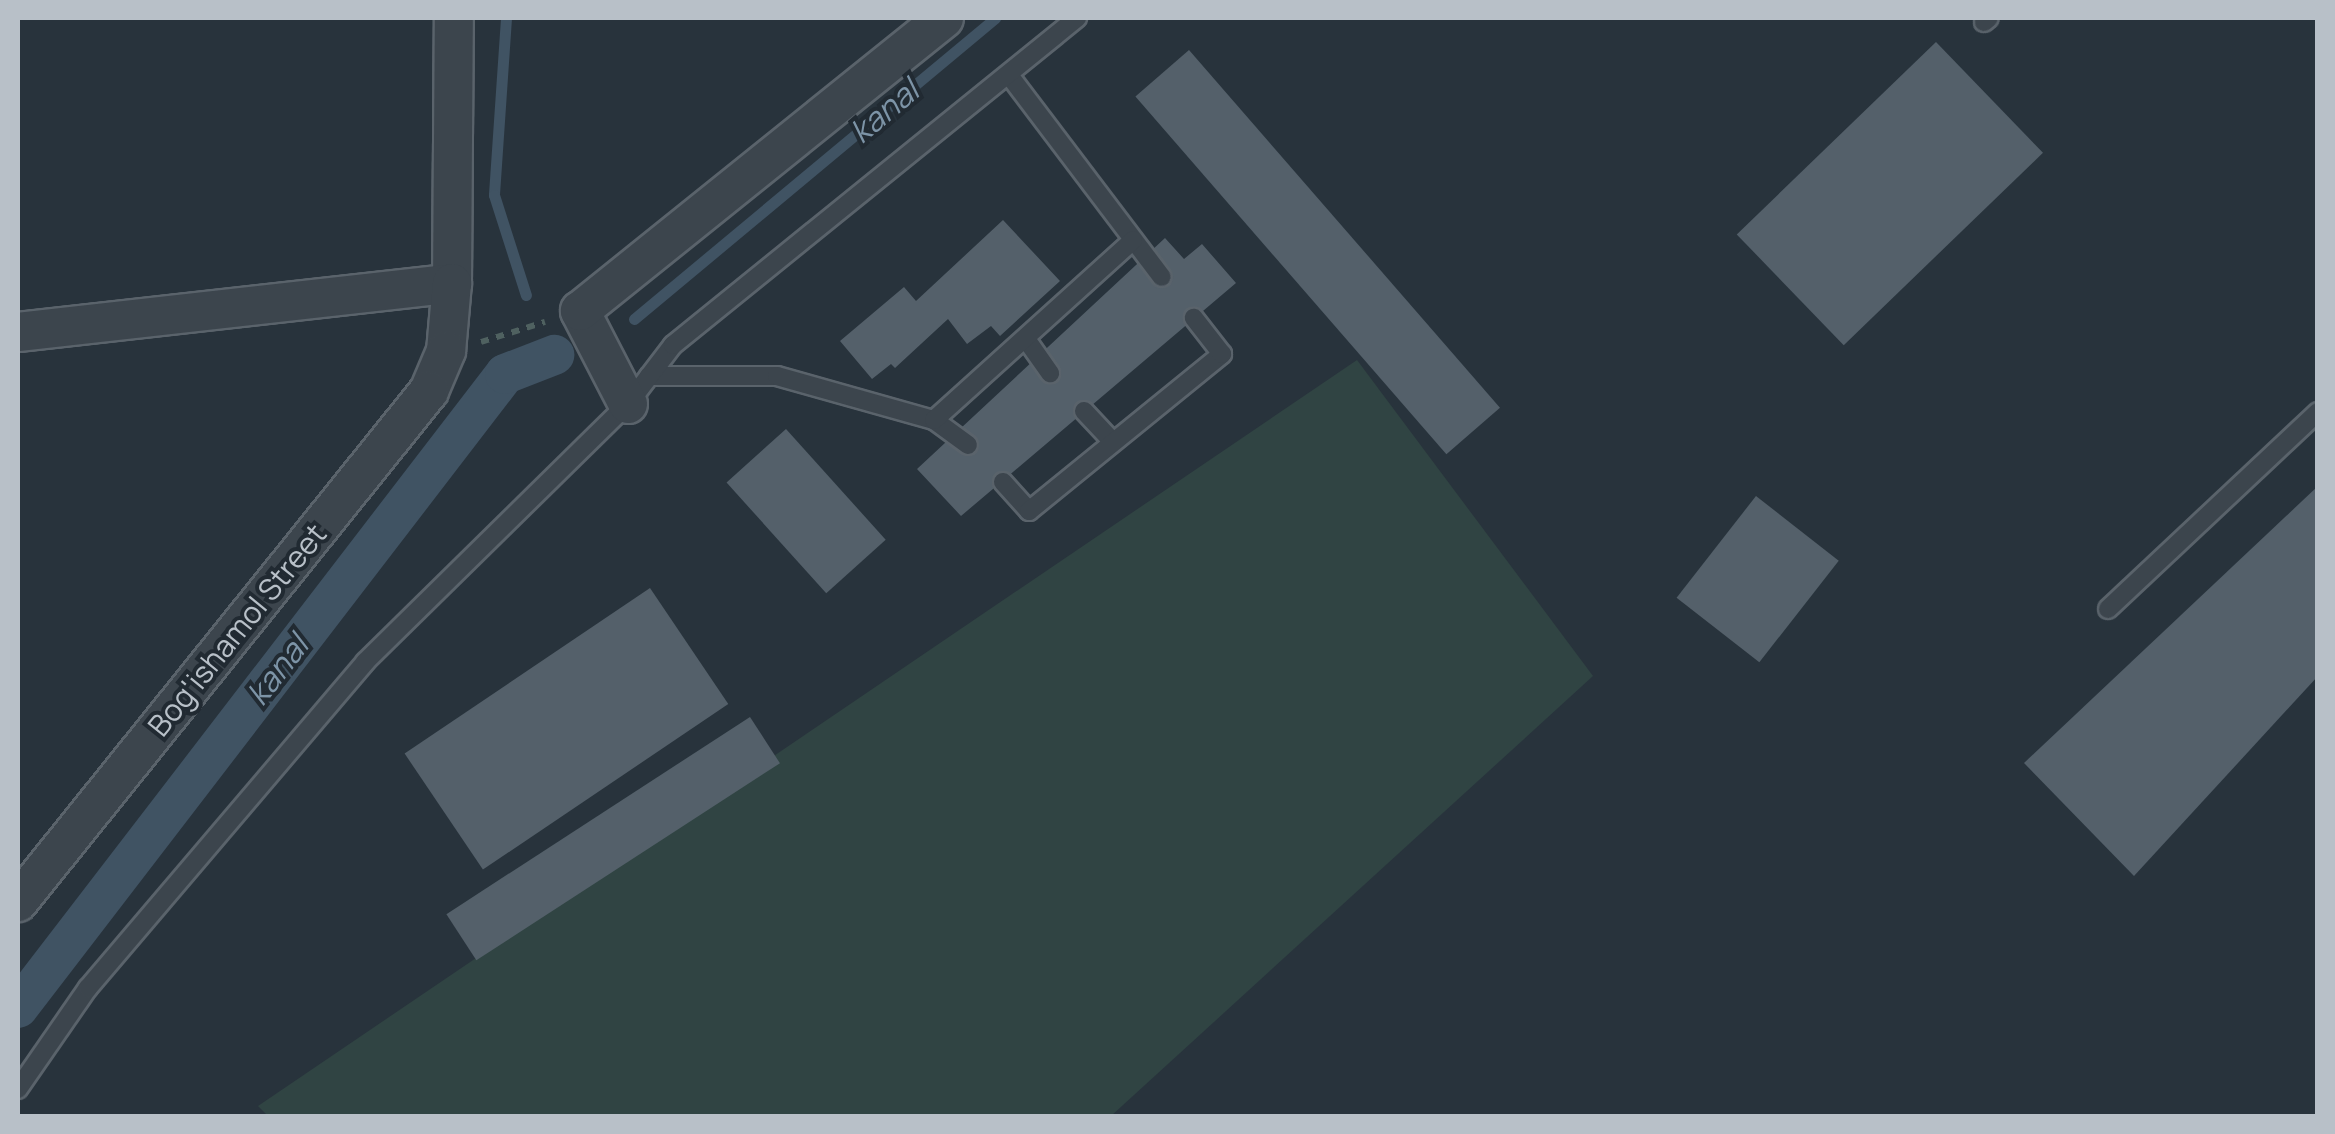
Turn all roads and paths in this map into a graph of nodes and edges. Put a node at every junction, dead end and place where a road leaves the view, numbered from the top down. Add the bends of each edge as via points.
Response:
1 (454, 18) edge
2 (944, 18) edge
3 (1077, 18) edge
4 (1009, 75) junction
5 (1134, 240) junction
6 (1162, 277) dead end
7 (452, 283) junction
8 (580, 311) junction
9 (1194, 318) dead end
10 (18, 332) edge
11 (1026, 339) junction
12 (446, 351) junction
13 (1050, 373) dead end
14 (638, 390) junction
15 (1084, 411) dead end
16 (2318, 412) edge
17 (934, 420) junction
18 (1113, 442) junction
19 (968, 445) dead end
20 (1003, 482) dead end
21 (2108, 608) dead end
22 (18, 902) edge
23 (18, 1089) edge

1 - 7 street, Bog'ishamol Street
2 - 8 street
3 - 4 lane
4 - 5 lane
4 - 14 lane via 673,345
5 - 6 lane
5 - 11 lane
7 - 10 street
7 - 12 street, Bog'ishamol Street
8 - 12 path
8 - 14 street
9 - 18 lane via 1222,354
11 - 13 lane
11 - 17 lane
12 - 22 street, Bog'ishamol Street via 429,391
14 - 17 lane via 776,376
14 - 23 lane via 365,662 88,988
15 - 18 lane
16 - 21 lane
17 - 19 lane
18 - 20 lane via 1029,511

